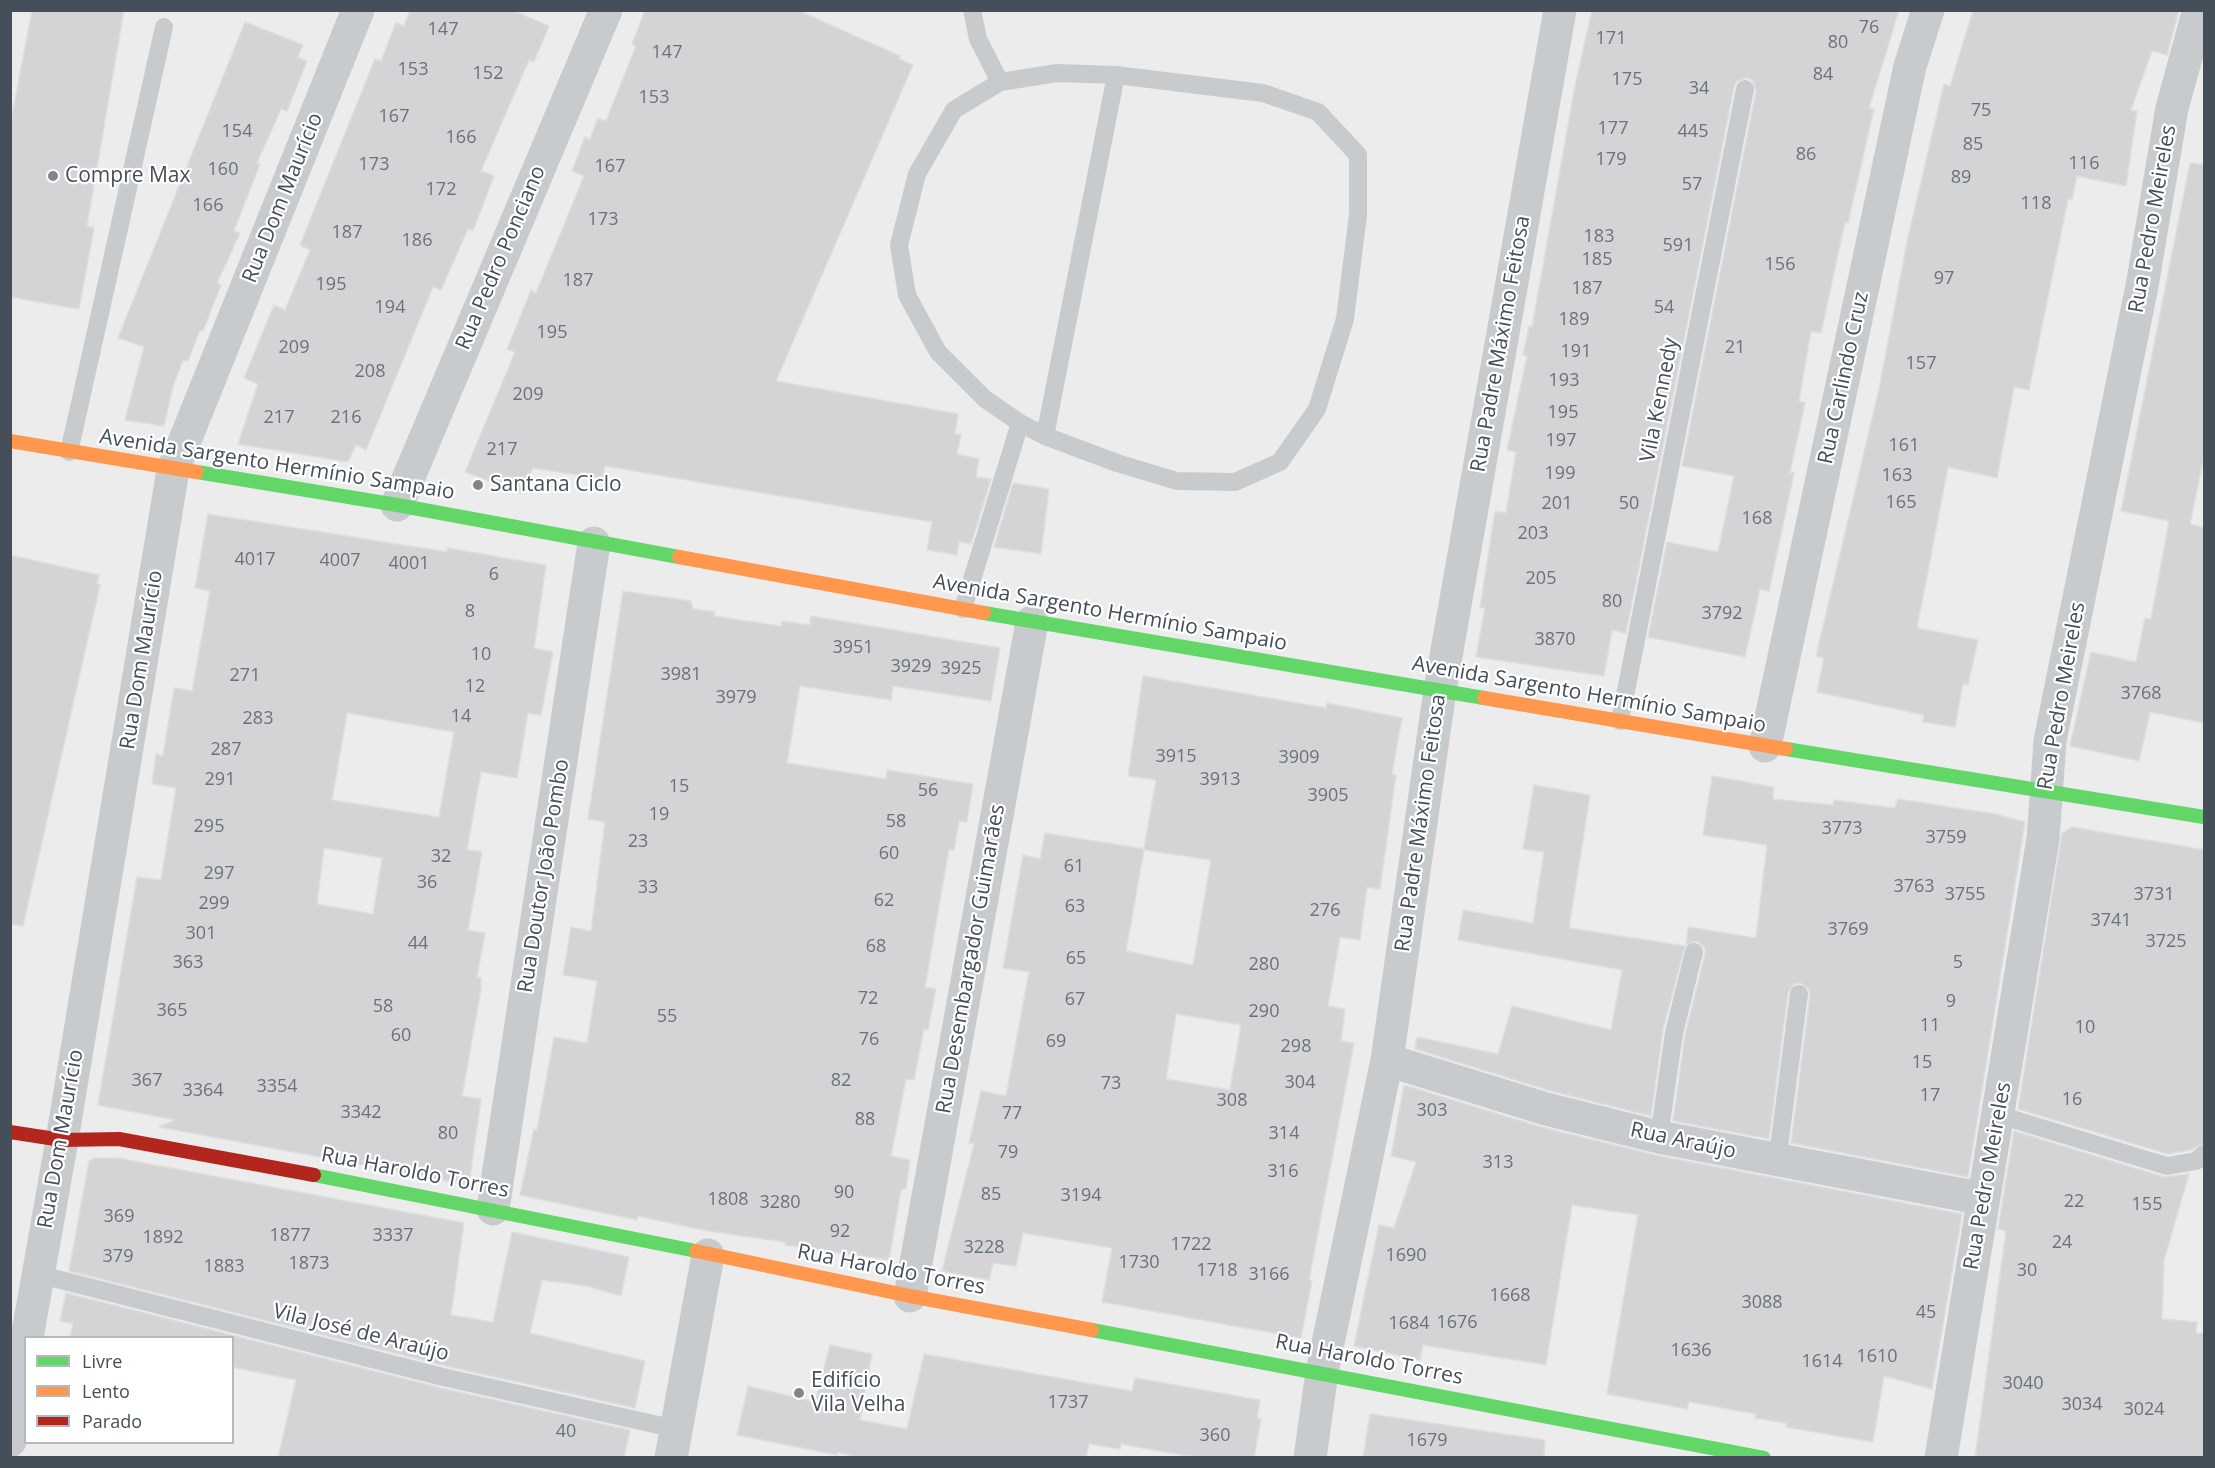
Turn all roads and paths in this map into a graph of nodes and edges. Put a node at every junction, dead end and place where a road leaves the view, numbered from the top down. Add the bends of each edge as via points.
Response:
1 (358, 10) edge
2 (606, 10) edge
3 (972, 10) edge
4 (1560, 10) edge
5 (1928, 10) edge
6 (2199, 10) edge
7 (164, 27) dead end
8 (1116, 75) junction
9 (1000, 82) junction
10 (1745, 89) dead end
11 (1020, 423) junction
12 (1046, 436) junction
13 (10, 441) edge
14 (69, 452) junction
15 (173, 470) junction
16 (397, 505) junction
17 (594, 543) junction
18 (963, 609) junction
19 (1032, 622) junction
20 (1440, 690) junction
21 (1620, 720) junction
22 (1765, 746) junction
23 (2045, 793) junction
24 (2205, 817) edge
25 (1694, 952) dead end
26 (1799, 994) dead end
27 (1387, 1060) junction
28 (1999, 1115) junction
29 (10, 1132) edge
30 (1659, 1137) junction
31 (62, 1140) junction
32 (2205, 1154) edge
33 (1777, 1162) junction
34 (1984, 1199) junction
35 (494, 1209) junction
36 (708, 1255) junction
37 (37, 1274) junction
38 (910, 1296) junction
39 (27, 1336) edge
40 (24, 1354) edge
41 (1322, 1372) junction
42 (14, 1391) edge
43 (10, 1441) edge
44 (674, 1443) edge
45 (1708, 1453) edge
46 (1310, 1458) edge
47 (1764, 1458) edge
48 (1941, 1458) edge

1 - 15 street, Rua Dom Maurício
2 - 16 street, Rua Pedro Ponciano
3 - 9 lane via 978,39
4 - 20 street, Rua Padre Máximo Feitosa
5 - 22 street, Rua Carlindo Cruz via 1910,66
6 - 23 street, Rua Pedro Meireles via 2172,108 2142,286 2050,741
7 - 14 lane
8 - 9 lane via 1057,73
8 - 12 lane
8 - 12 lane via 1263,93 1318,112 1358,155 1358,214 1345,319 1311,418 1280,462 1235,482 1177,482
9 - 11 lane via 954,110 917,174 899,244 907,295 938,352 985,399
10 - 21 lane, Vila Kennedy
11 - 12 lane
11 - 18 lane
13 - 14 main road, Avenida Sargento Hermínio Sampaio
14 - 15 main road, Avenida Sargento Hermínio Sampaio
15 - 16 main road, Avenida Sargento Hermínio Sampaio
15 - 31 street, Rua Dom Maurício
16 - 17 main road, Avenida Sargento Hermínio Sampaio
17 - 18 main road, Avenida Sargento Hermínio Sampaio
17 - 35 street, Rua Doutor João Pombo
18 - 19 main road, Avenida Sargento Hermínio Sampaio
19 - 20 main road, Avenida Sargento Hermínio Sampaio
19 - 38 street, Rua Desembargador Guimarães
20 - 21 main road, Avenida Sargento Hermínio Sampaio
20 - 27 street, Rua Padre Máximo Feitosa
21 - 22 main road, Avenida Sargento Hermínio Sampaio
22 - 23 main road, Avenida Sargento Hermínio Sampaio
23 - 24 main road, Avenida Sargento Hermínio Sampaio
23 - 28 street, Rua Pedro Meireles via 2043,839
25 - 30 lane via 1674,1033
26 - 33 lane
27 - 30 street, Rua Araújo via 1546,1109
27 - 41 street, Rua Padre Máximo Feitosa
28 - 32 lane via 2167,1166 2196,1161
28 - 34 street, Rua Pedro Meireles
29 - 31 main road, Rua Haroldo Torres
30 - 33 street, Rua Araújo
31 - 35 main road, Rua Haroldo Torres via 119,1139
31 - 37 street, Rua Dom Maurício
33 - 34 street, Rua Araújo
34 - 48 street, Rua Pedro Meireles
35 - 36 main road, Rua Haroldo Torres
36 - 38 main road, Rua Haroldo Torres
36 - 44 street
37 - 39 street, Rua Dom Maurício
37 - 44 lane, Vila José de Araújo via 443,1377
38 - 41 main road, Rua Haroldo Torres
40 - 42 street
41 - 45 main road, Rua Haroldo Torres
41 - 46 street, Rua Padre Máximo Feitosa
42 - 43 street
45 - 47 main road, Rua Haroldo Torres

